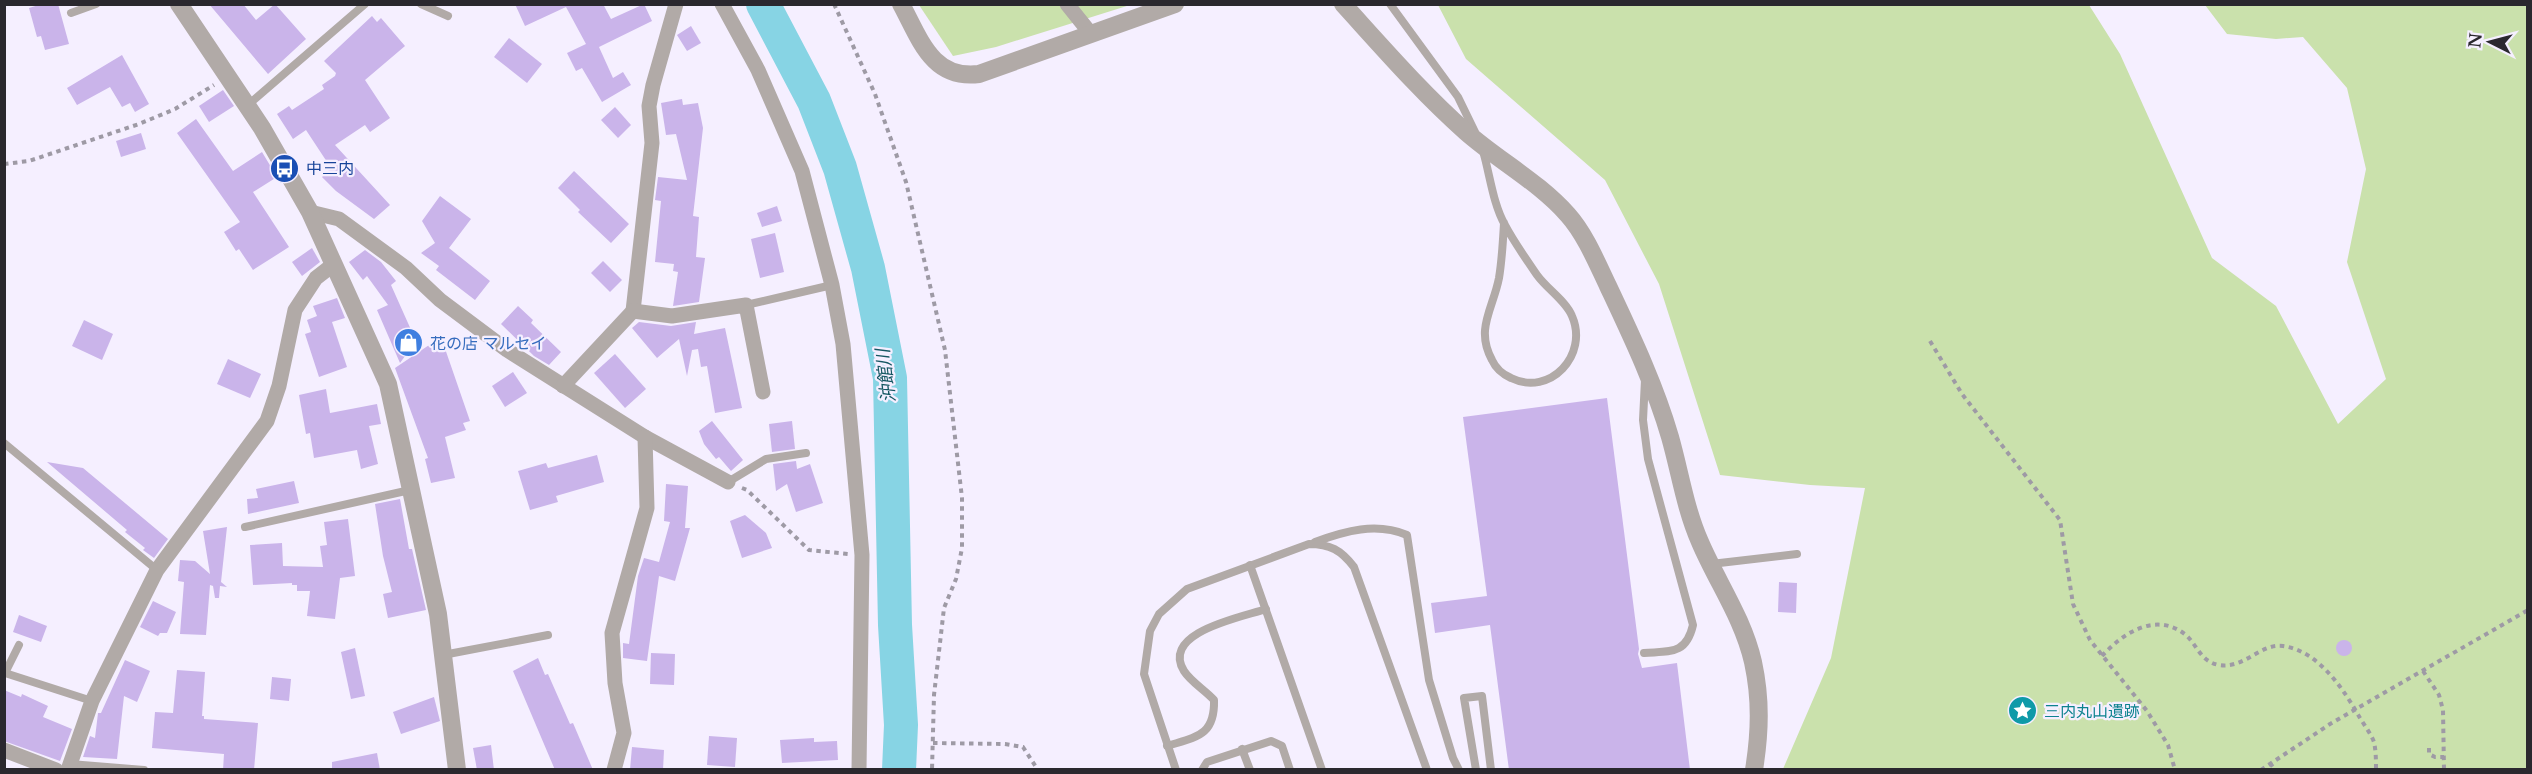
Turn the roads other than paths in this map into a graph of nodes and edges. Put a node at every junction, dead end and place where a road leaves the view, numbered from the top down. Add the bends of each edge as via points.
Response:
1 (96, 4) edge
2 (179, 4) edge
3 (365, 4) edge
4 (422, 4) edge
5 (676, 4) edge
6 (722, 4) edge
7 (901, 4) edge
8 (1067, 4) edge
9 (1175, 4) edge
10 (1343, 4) edge
11 (1390, 4) edge
12 (71, 13) dead end
13 (448, 16) dead end
14 (1091, 34) junction
15 (247, 106) junction
16 (1481, 143) junction
17 (310, 212) junction
18 (1503, 223) junction
19 (334, 264) junction
20 (832, 285) junction
21 (746, 305) junction
22 (633, 311) junction
23 (1646, 371) junction
24 (563, 386) junction
25 (763, 392) dead end
26 (645, 437) junction
27 (4, 443) edge
28 (806, 453) dead end
29 (728, 482) joint
30 (411, 489) junction
31 (245, 527) dead end
32 (1309, 544) junction
33 (1797, 554) dead end
34 (1711, 564) junction
35 (1250, 565) junction
36 (157, 570) junction
37 (1266, 609) junction
38 (548, 634) dead end
39 (19, 645) dead end
40 (1644, 653) dead end
41 (443, 656) junction
42 (92, 701) junction
43 (1167, 746) junction
44 (1242, 749) junction
45 (4, 750) edge
46 (65, 768) edge
47 (144, 770) edge
48 (457, 770) edge
49 (614, 770) edge
50 (859, 770) edge
51 (1176, 770) edge
52 (1202, 770) edge
53 (1250, 770) edge
54 (1290, 770) edge
55 (1322, 770) edge
56 (1427, 770) edge
57 (1459, 770) edge
58 (1476, 770) edge
59 (1491, 770) edge
60 (1754, 770) edge

1 - 12 lane
2 - 15 street
3 - 15 lane
4 - 13 lane
5 - 22 street via 649,106 652,143
6 - 20 street via 758,70 802,171
7 - 14 street via 926,51 943,69 962,76 978,74
8 - 14 street
9 - 14 street
10 - 16 street via 1416,83
11 - 16 lane via 1458,98
15 - 17 street
16 - 18 lane
16 - 23 street via 1534,183 1569,216 1594,257
17 - 19 street
17 - 24 street via 339,219 406,268 474,326
18 - 18 lane via 1539,277 1572,316 1575,352 1557,375 1544,381 1514,380 1502,374 1485,349 1483,337 1499,279
19 - 30 street via 388,384
19 - 36 street via 316,278 295,310 279,386 267,421
20 - 21 lane
20 - 50 street via 843,344 862,555
21 - 22 street via 672,316
21 - 25 street
22 - 24 street
23 - 34 street via 1670,437 1683,494
23 - 40 lane via 1643,420 1648,459 1693,625 1683,647
24 - 26 street
26 - 29 street
26 - 49 street via 647,508 612,633 624,733
27 - 36 lane
28 - 29 lane via 766,459
30 - 31 lane
30 - 41 street
32 - 35 lane
32 - 56 lane via 1333,547 1344,553 1354,567
32 - 57 lane via 1344,531 1374,528 1407,535 1429,680
33 - 34 lane
34 - 60 street via 1741,623 1753,659 1760,698
35 - 37 lane
35 - 43 lane via 1187,589 1159,614 1150,631 1144,674
36 - 42 street
37 - 43 lane via 1202,630 1184,643 1180,660 1183,669 1214,700 1214,712 1208,729 1199,736
37 - 55 lane
38 - 41 lane
39 - 42 lane via 5,673
41 - 48 street
42 - 46 street
43 - 51 lane
44 - 52 lane via 1207,762
44 - 53 lane
44 - 54 lane via 1278,742
45 - 46 street
46 - 47 lane
58 - 59 lane via 1464,698 1482,696

